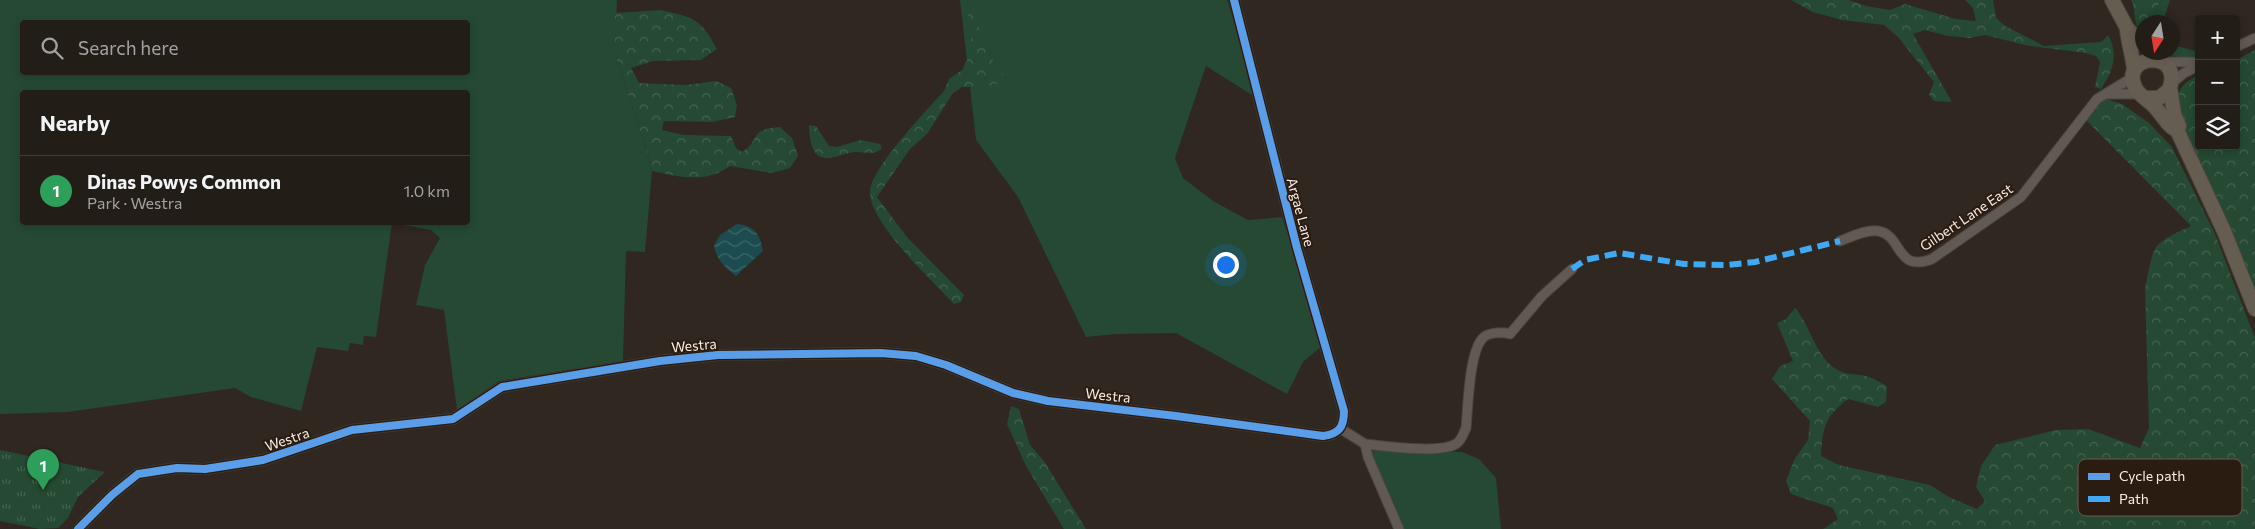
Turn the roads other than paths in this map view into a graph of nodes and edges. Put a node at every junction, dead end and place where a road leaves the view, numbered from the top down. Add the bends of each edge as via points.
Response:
1 (1234, 0) edge
2 (2112, 0) edge
3 (2127, 28) junction
4 (2135, 37) edge
5 (2255, 38) edge
6 (2240, 45) edge
7 (2148, 60) edge
8 (2159, 60) edge
9 (2178, 60) edge
10 (2195, 62) edge
11 (2195, 68) edge
12 (2134, 74) junction
13 (2171, 85) junction
14 (2104, 94) junction
15 (2142, 96) junction
16 (2177, 130) junction
17 (1840, 241) dead end
18 (1572, 269) dead end
19 (2255, 309) edge
20 (1341, 429) junction
21 (1365, 444) junction
22 (78, 529) edge
23 (1399, 529) edge

1 - 20 street, Argae Lane via 1344,411
2 - 3 main road
3 - 4 main road
3 - 12 main road
5 - 6 street
7 - 12 main road via 2142,62
8 - 13 main road via 2170,70
9 - 10 street
11 - 13 street
12 - 14 street, Gilbert Lane East
12 - 15 main road via 2135,89
13 - 15 main road via 2159,98
13 - 16 main road via 2174,114 2179,126
14 - 15 street
14 - 17 street, Gilbert Lane East via 2077,123 2021,197 1932,258 1921,263 1905,259 1886,234 1878,231
15 - 16 main road via 2172,129
16 - 19 main road
18 - 21 street via 1542,296 1510,334 1484,337 1476,349 1466,428 1454,445 1436,448
20 - 21 street
20 - 22 street, Westra via 1323,436 1048,401 1013,393 946,364 916,356 718,355 660,361 502,387 452,419 352,430 263,460 138,474
21 - 23 street

